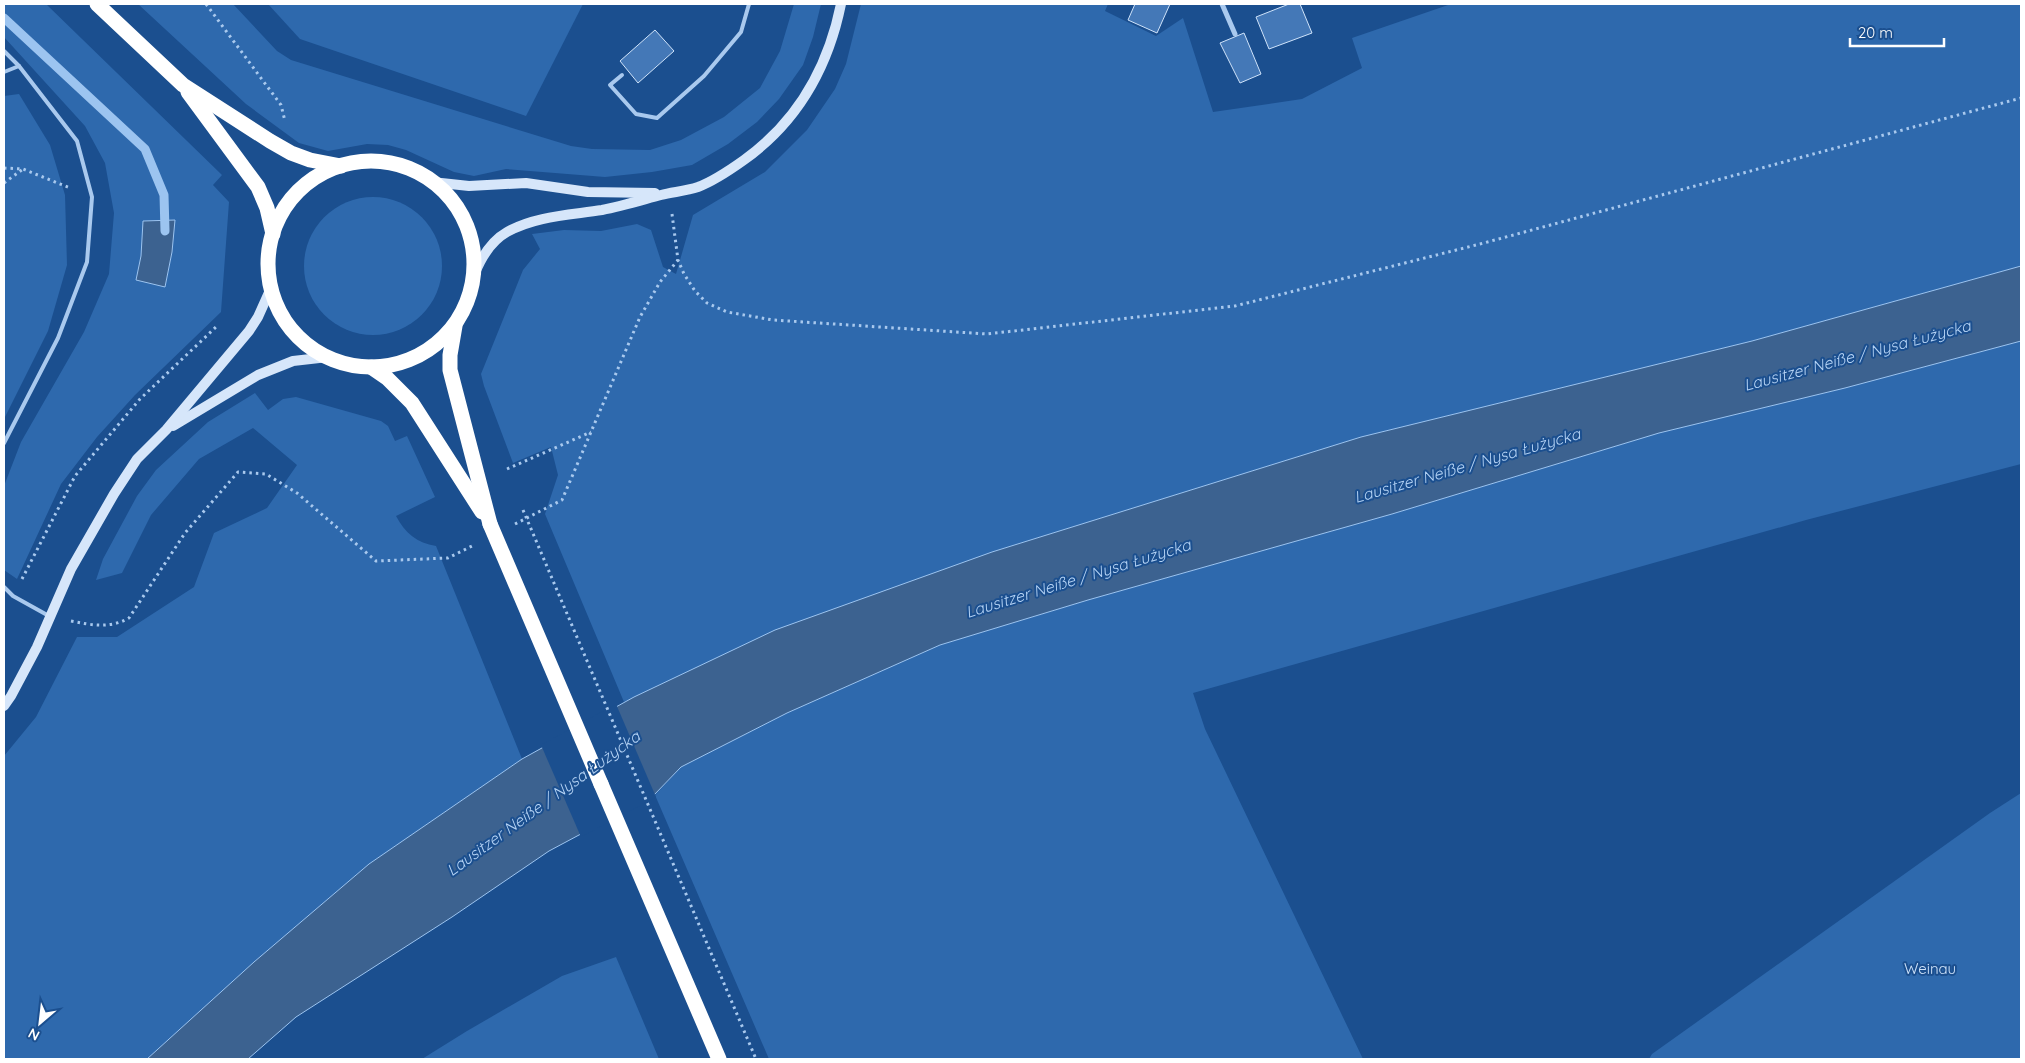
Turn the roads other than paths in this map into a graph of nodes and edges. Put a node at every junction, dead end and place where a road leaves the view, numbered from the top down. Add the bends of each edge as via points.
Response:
1 (97, 4) edge
2 (748, 4) edge
3 (841, 4) edge
4 (1222, 4) edge
5 (1235, 34) dead end
6 (4, 51) edge
7 (19, 66) junction
8 (4, 72) edge
9 (622, 75) dead end
10 (183, 85) junction
11 (341, 166) junction
12 (432, 182) junction
13 (669, 194) junction
14 (273, 235) junction
15 (475, 273) junction
16 (271, 288) junction
17 (455, 324) junction
18 (328, 357) junction
19 (371, 367) junction
20 (166, 430) junction
21 (4, 443) edge
22 (490, 524) junction
23 (4, 587) edge
24 (50, 617) junction
25 (4, 706) edge
26 (719, 1059) edge

1 - 10 highway
2 - 9 lane via 742,32 704,76 657,118 636,114 610,85
3 - 13 street via 823,65 781,129 728,171 698,186
4 - 5 street
6 - 7 lane
7 - 8 lane
7 - 21 lane via 77,141 92,197 87,262 58,338
10 - 11 highway via 291,153
10 - 14 highway via 258,187
11 - 12 highway via 383,162 404,167
11 - 14 highway via 322,174 292,199 280,216
12 - 13 street via 470,186 526,183 588,192
12 - 15 highway via 455,204 466,222
13 - 15 street via 605,210 521,225 495,241 482,256
14 - 16 highway via 269,252
15 - 17 highway via 466,306
16 - 18 highway via 286,322 298,336
16 - 20 street via 249,331
17 - 19 highway via 427,351 409,360
17 - 22 highway via 450,370
18 - 19 highway
18 - 20 street via 293,361 258,375
19 - 22 highway via 412,403
20 - 24 street via 137,459 109,501 71,569
22 - 26 highway, bridge
23 - 24 lane via 13,596
24 - 25 street

